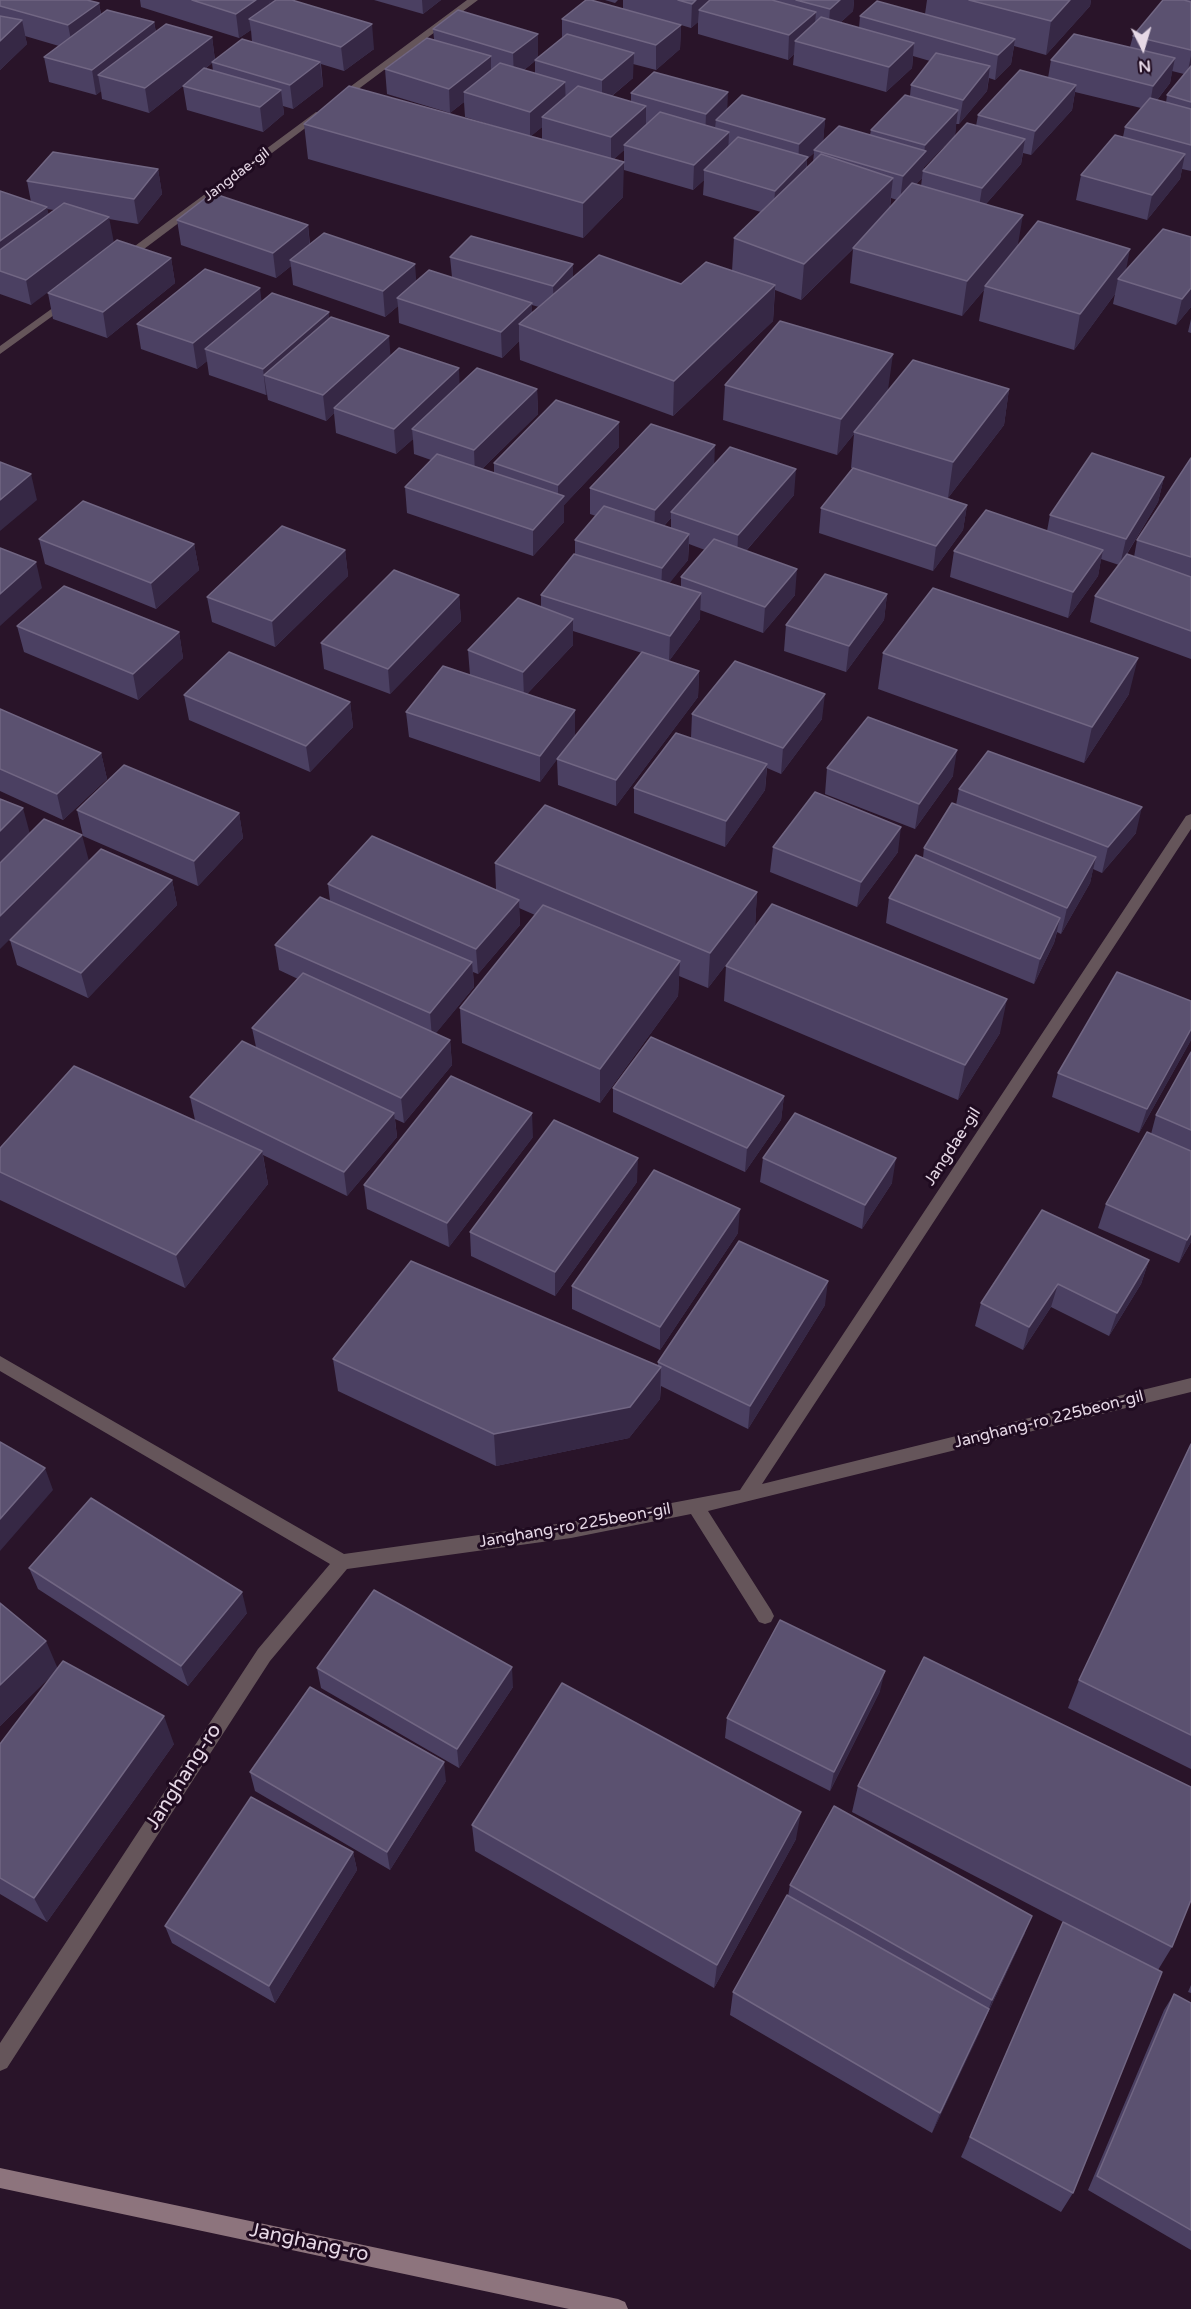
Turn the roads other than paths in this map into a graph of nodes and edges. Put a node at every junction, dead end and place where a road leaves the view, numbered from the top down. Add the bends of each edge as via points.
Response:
1 (473, 0) edge
2 (114, 267) edge
3 (76, 295) edge
4 (0, 351) edge
5 (1191, 819) edge
6 (0, 1363) edge
7 (1191, 1385) edge
8 (745, 1496) junction
9 (695, 1506) junction
10 (342, 1562) junction
11 (765, 1616) dead end
12 (0, 2061) edge
13 (0, 2178) edge
14 (618, 2309) edge

1 - 2 street, Jangdae-gil
3 - 4 street
5 - 8 street, Jangdae-gil
6 - 10 street
7 - 8 street, Janghang-ro 225beon-gil
8 - 9 street, Janghang-ro 225beon-gil
9 - 10 street, Janghang-ro 225beon-gil via 570,1530
9 - 11 street
10 - 12 street, Janghang-ro via 264,1655
13 - 14 main road, Janghang-ro

